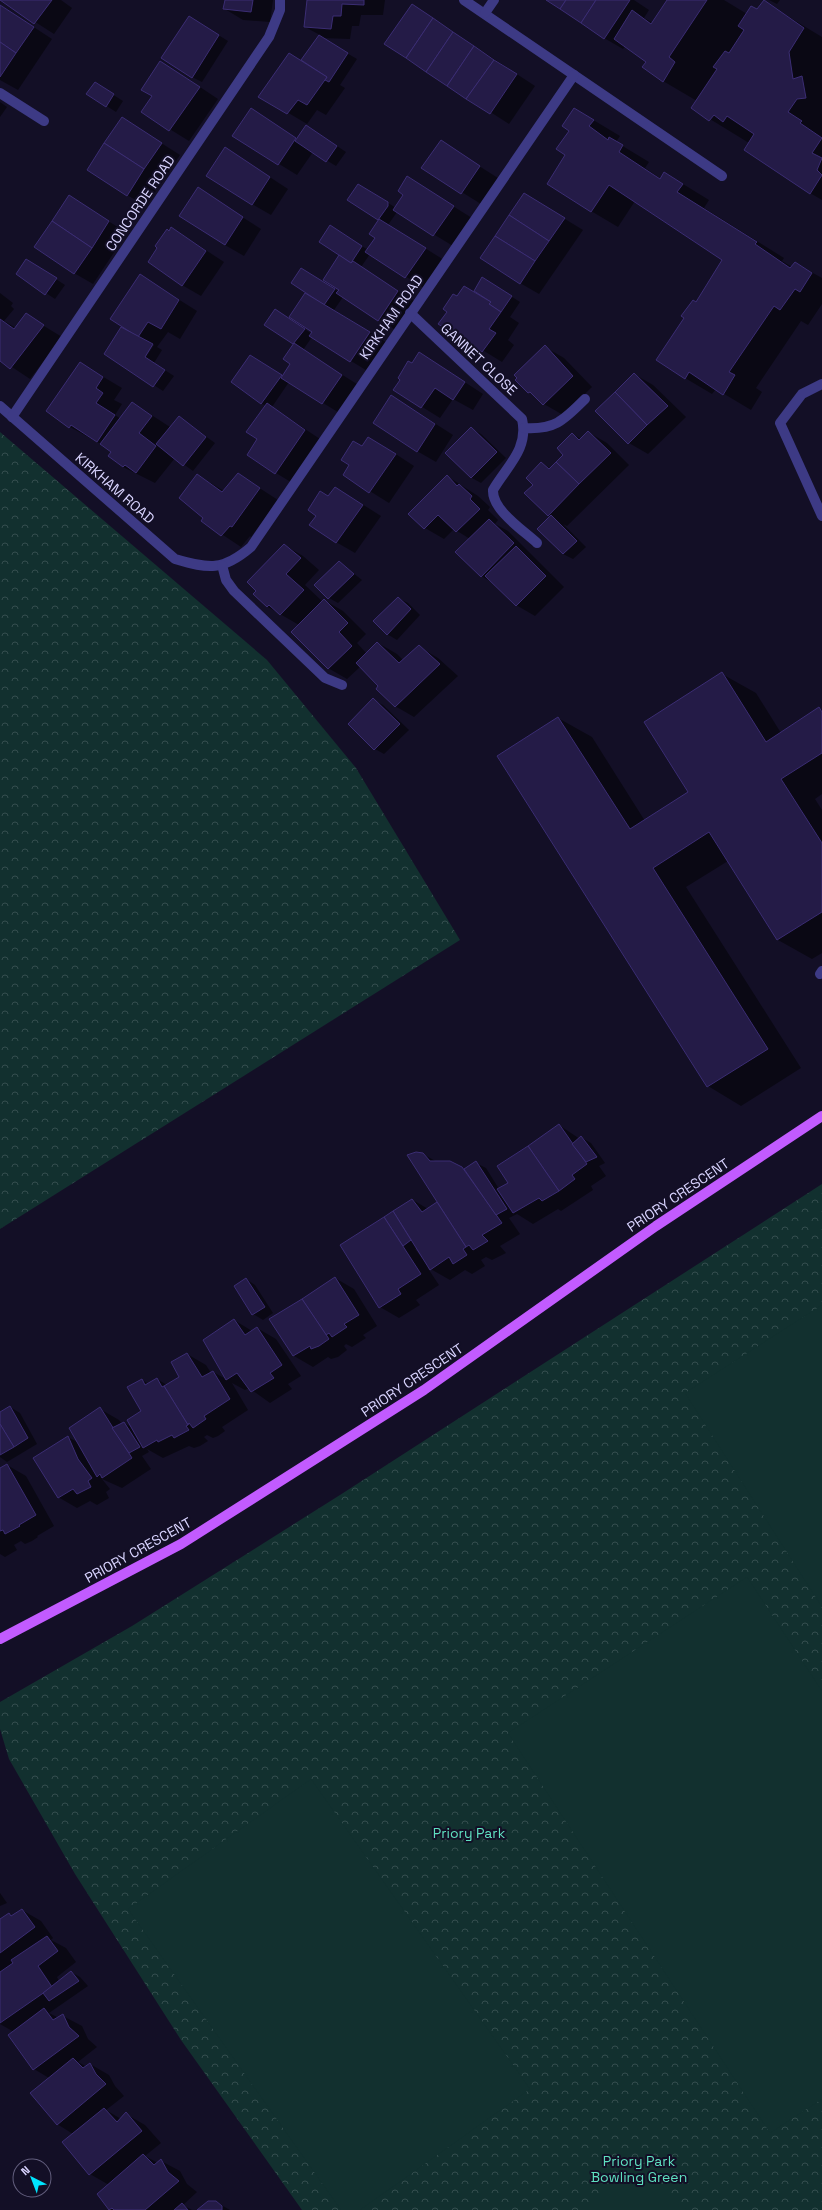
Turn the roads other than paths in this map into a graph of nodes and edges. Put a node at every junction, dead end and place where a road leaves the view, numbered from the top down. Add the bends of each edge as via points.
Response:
1 (280, 0) edge
2 (464, 0) edge
3 (494, 0) edge
4 (485, 13) junction
5 (574, 75) junction
6 (0, 93) edge
7 (44, 121) dead end
8 (722, 176) dead end
9 (410, 314) junction
10 (822, 384) edge
11 (585, 400) dead end
12 (0, 406) edge
13 (12, 417) junction
14 (524, 428) junction
15 (822, 516) edge
16 (537, 543) dead end
17 (222, 565) junction
18 (342, 685) dead end
19 (822, 1116) edge
20 (0, 1639) edge

1 - 13 street, CONCORDE ROAD via 280,10 269,37
2 - 4 street
3 - 4 street
4 - 5 street
5 - 8 street
5 - 9 street, KIRKHAM ROAD
6 - 7 street
9 - 14 street, GANNET CLOSE via 516,412 522,419
9 - 17 street, KIRKHAM ROAD via 251,547 235,561
10 - 15 street via 802,394 780,423
11 - 14 street via 556,425 540,429
12 - 13 street, KIRKHAM ROAD
13 - 17 street, KIRKHAM ROAD via 175,559 196,565
14 - 16 street via 521,449 493,490 493,498 497,506
17 - 18 street via 226,580 234,591 325,678
19 - 20 main road, PRIORY CRESCENT via 656,1226 424,1390 181,1544

